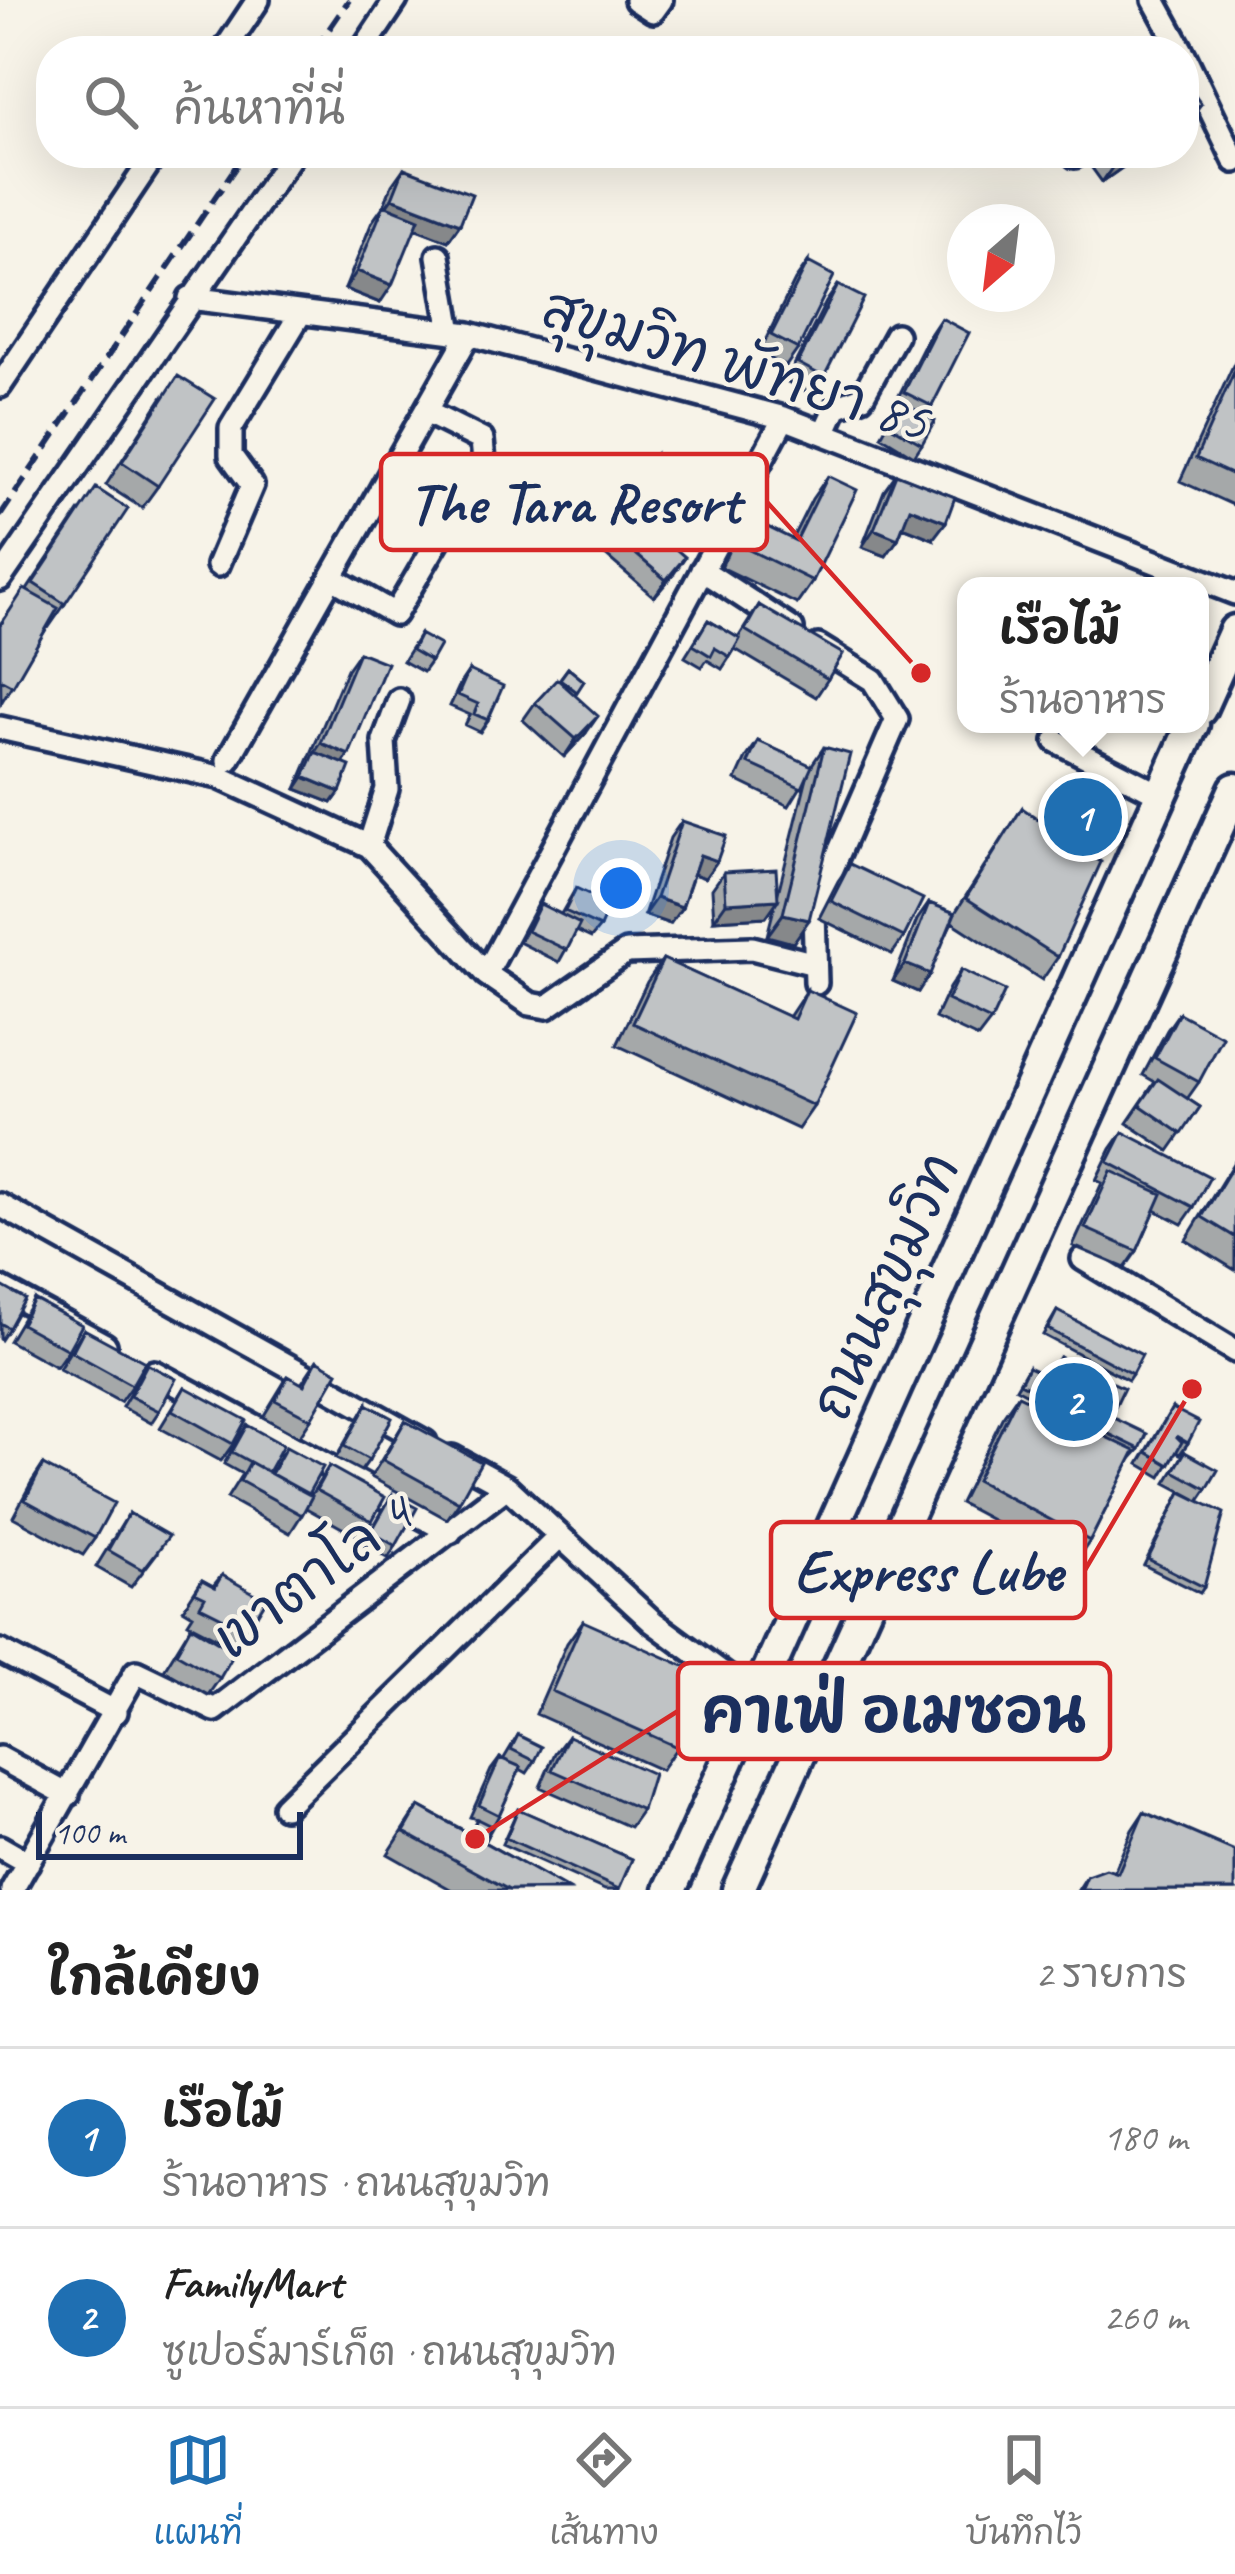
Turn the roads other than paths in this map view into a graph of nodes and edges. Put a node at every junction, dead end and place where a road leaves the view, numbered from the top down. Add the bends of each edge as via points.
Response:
1 (258, 0) edge
2 (397, 0) edge
3 (636, 0) edge
4 (661, 0) edge
5 (1154, 0) edge
6 (234, 36) edge
7 (372, 36) edge
8 (1172, 36) edge
9 (1199, 89) edge
10 (1235, 160) edge
11 (145, 168) edge
12 (282, 168) edge
13 (438, 256) dead end
14 (190, 298) junction
15 (299, 316) junction
16 (460, 333) junction
17 (896, 335) dead end
18 (0, 386) edge
19 (426, 412) junction
20 (784, 418) junction
21 (824, 433) junction
22 (218, 566) dead end
23 (702, 570) junction
24 (1194, 577) edge
25 (0, 579) edge
26 (334, 579) junction
27 (1235, 631) edge
28 (1209, 689) edge
29 (399, 700) dead end
30 (0, 728) edge
31 (1189, 733) edge
32 (1056, 741) dead end
33 (228, 760) dead end
34 (1235, 789) edge
35 (1161, 795) junction
36 (369, 846) junction
37 (485, 974) junction
38 (0, 1205) edge
39 (1083, 1259) dead end
40 (0, 1288) edge
41 (1235, 1351) edge
42 (507, 1487) junction
43 (450, 1532) junction
44 (559, 1538) junction
45 (0, 1651) edge
46 (757, 1698) junction
47 (116, 1712) junction
48 (0, 1758) edge
49 (68, 1795) junction
50 (284, 1807) dead end
51 (0, 1847) edge
52 (28, 1862) junction
53 (12, 1890) edge
54 (670, 1890) edge
55 (738, 1890) edge

1 - 6 street
2 - 7 street
3 - 4 street via 653,10
5 - 8 street
9 - 10 street
11 - 18 street
12 - 14 street
13 - 16 street
14 - 15 street, สุขุมวิท พัทยา 85
14 - 25 street
15 - 16 street, สุขุมวิท พัทยา 85
15 - 22 street via 231,428 231,456 252,485
16 - 19 street
16 - 20 street, สุขุมวิท พัทยา 85
17 - 21 street via 862,398 836,407
19 - 26 street
19 - 26 street via 482,440 484,462 395,614
20 - 21 street, สุขุมวิท พัทยา 85
20 - 23 street
21 - 24 street, สุขุมวิท พัทยา 85
23 - 37 street
23 - 37 street via 872,680 897,719 814,910 816,974 752,948 626,952 547,1007
26 - 33 street
27 - 28 highway
29 - 36 street via 384,741 387,789
30 - 36 street via 219,777
31 - 35 highway, ถนนสุขุมวิท
32 - 35 street
34 - 55 highway, ถนนสุขุมวิท
35 - 46 highway, ถนนสุขุมวิท
36 - 37 street
38 - 42 street
39 - 41 street
40 - 43 street
42 - 43 street, เขาตาโล 4
42 - 44 street
43 - 47 street, เขาตาโล 4 via 214,1710 136,1672
44 - 46 street via 652,1622
44 - 50 street
45 - 47 street
46 - 54 highway, ถนนสุขุมวิท
47 - 49 street, เขาตาโล 4
48 - 49 street
49 - 52 street, เขาตาโล 4
51 - 52 street
52 - 53 street, เขาตาโล 4

